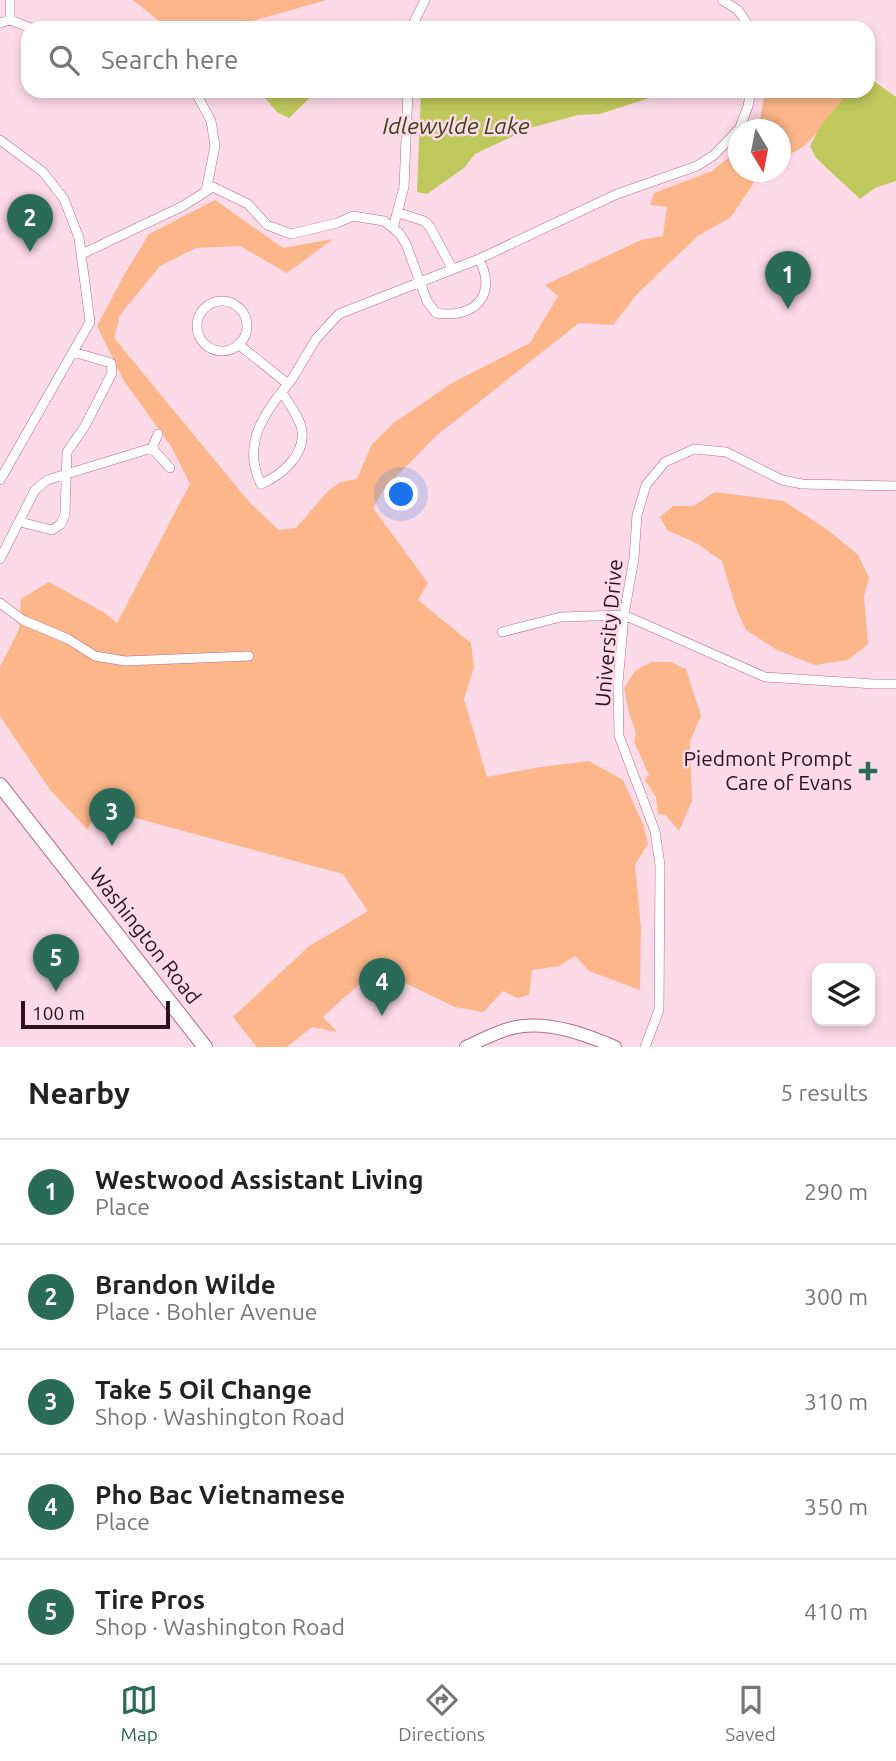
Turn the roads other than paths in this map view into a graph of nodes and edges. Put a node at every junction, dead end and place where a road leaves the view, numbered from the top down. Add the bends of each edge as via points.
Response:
1 (10, 0) edge
2 (425, 0) edge
3 (722, 0) edge
4 (10, 20) junction
5 (414, 21) edge
6 (745, 21) edge
7 (0, 23) edge
8 (21, 24) edge
9 (199, 98) edge
10 (408, 98) edge
11 (750, 98) edge
12 (743, 119) edge
13 (0, 140) edge
14 (728, 141) edge
15 (206, 191) junction
16 (399, 213) junction
17 (393, 228) junction
18 (82, 254) junction
19 (479, 260) junction
20 (452, 268) junction
21 (420, 282) junction
22 (238, 344) junction
23 (73, 352) junction
24 (288, 384) junction
25 (282, 392) junction
26 (158, 434) dead end
27 (152, 448) junction
28 (170, 468) dead end
29 (65, 474) junction
30 (0, 480) edge
31 (896, 486) edge
32 (20, 522) junction
33 (0, 559) edge
34 (0, 603) edge
35 (624, 615) junction
36 (502, 632) dead end
37 (249, 656) dead end
38 (896, 684) edge
39 (0, 786) edge
40 (205, 1047) edge
41 (466, 1047) edge
42 (615, 1047) edge
43 (645, 1047) edge

1 - 4 street
2 - 5 street
3 - 6 street
4 - 7 street
4 - 8 street
9 - 15 street via 211,121 215,146
10 - 16 street
11 - 12 street
13 - 18 street via 44,172 64,199
14 - 19 street via 697,166 552,222
15 - 17 street via 213,187 228,193 248,204 267,225 291,234 353,216 384,221
15 - 18 street
16 - 17 street
16 - 20 street via 424,221
17 - 21 street via 406,244
18 - 23 street via 90,322
19 - 20 street
19 - 21 street via 487,288 479,303 463,312 436,313
20 - 21 street
21 - 24 street via 339,314 316,339
22 - 22 street via 246,330 239,308 216,302 203,310 198,333 208,346 223,351
22 - 24 street
23 - 29 street via 111,363 112,373 67,452
23 - 30 street
24 - 25 street
25 - 25 street via 262,418 253,453 261,484 292,461 301,447 303,429
26 - 27 street
27 - 28 street
27 - 29 street
29 - 32 street via 35,490
29 - 32 street via 61,524 52,530
31 - 35 street, University Drive via 802,484 782,480 726,452 694,449 679,454 665,462 646,485 637,515
32 - 33 street
34 - 37 street via 23,620 95,656 125,661
35 - 36 street via 561,617
35 - 38 street via 765,677
35 - 43 street, University Drive via 619,736 655,831 660,865 659,1010
39 - 40 main road, Washington Road
41 - 42 main road via 501,1031 544,1026

